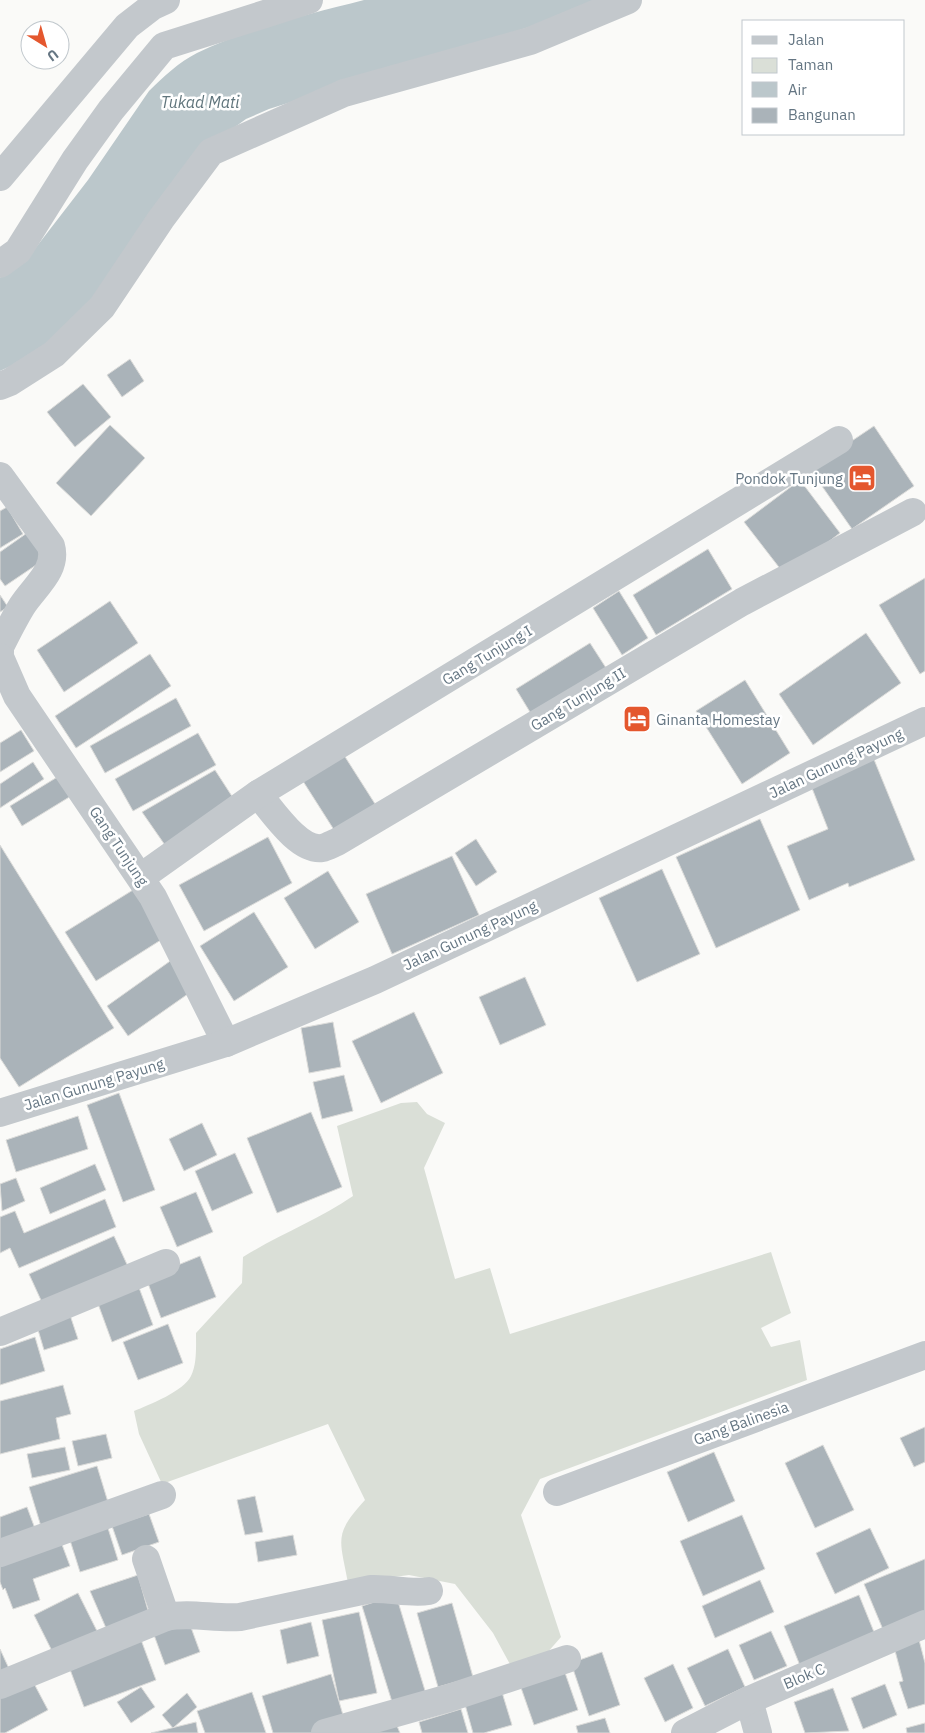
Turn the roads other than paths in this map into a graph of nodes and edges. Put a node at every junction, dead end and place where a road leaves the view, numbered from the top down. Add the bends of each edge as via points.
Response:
1 (166, 0) edge
2 (309, 0) edge
3 (628, 0) edge
4 (0, 177) edge
5 (0, 264) edge
6 (0, 386) edge
7 (840, 440) dead end
8 (0, 476) edge
9 (913, 512) dead end
10 (0, 652) edge
11 (0, 657) edge
12 (925, 721) edge
13 (258, 794) junction
14 (141, 877) junction
15 (226, 1043) junction
16 (2, 1109) edge
17 (166, 1263) dead end
18 (0, 1332) edge
19 (925, 1355) edge
20 (557, 1492) dead end
21 (162, 1495) dead end
22 (0, 1553) edge
23 (146, 1559) dead end
24 (429, 1590) dead end
25 (166, 1617) junction
26 (925, 1624) edge
27 (567, 1659) dead end
28 (0, 1685) edge
29 (748, 1700) junction
30 (325, 1733) edge
31 (685, 1733) edge
32 (758, 1733) edge

1 - 4 street via 127,26
2 - 5 street via 164,46 75,160 18,251
3 - 6 street via 530,41 344,93 211,152 160,219 102,307 54,354
7 - 13 street, Gang Tunjung I
8 - 10 street via 51,546 53,554 51,565 23,605
9 - 13 street, Gang Tunjung II via 742,602 337,842 321,848 306,845 293,835
11 - 14 street, Gang Tunjung via 17,696
12 - 15 street, Jalan Gunung Payung via 375,980
13 - 14 street, Gang Tunjung I
14 - 15 street, Gang Tunjung
15 - 16 street, Jalan Gunung Payung
17 - 18 street
19 - 20 street, Gang Balinesia
21 - 22 street
23 - 25 street
24 - 25 street via 418,1593 370,1589 224,1619 178,1614
25 - 28 street
26 - 29 street, Blok C
27 - 30 street via 449,1698
29 - 31 street, Blok C
29 - 32 street

